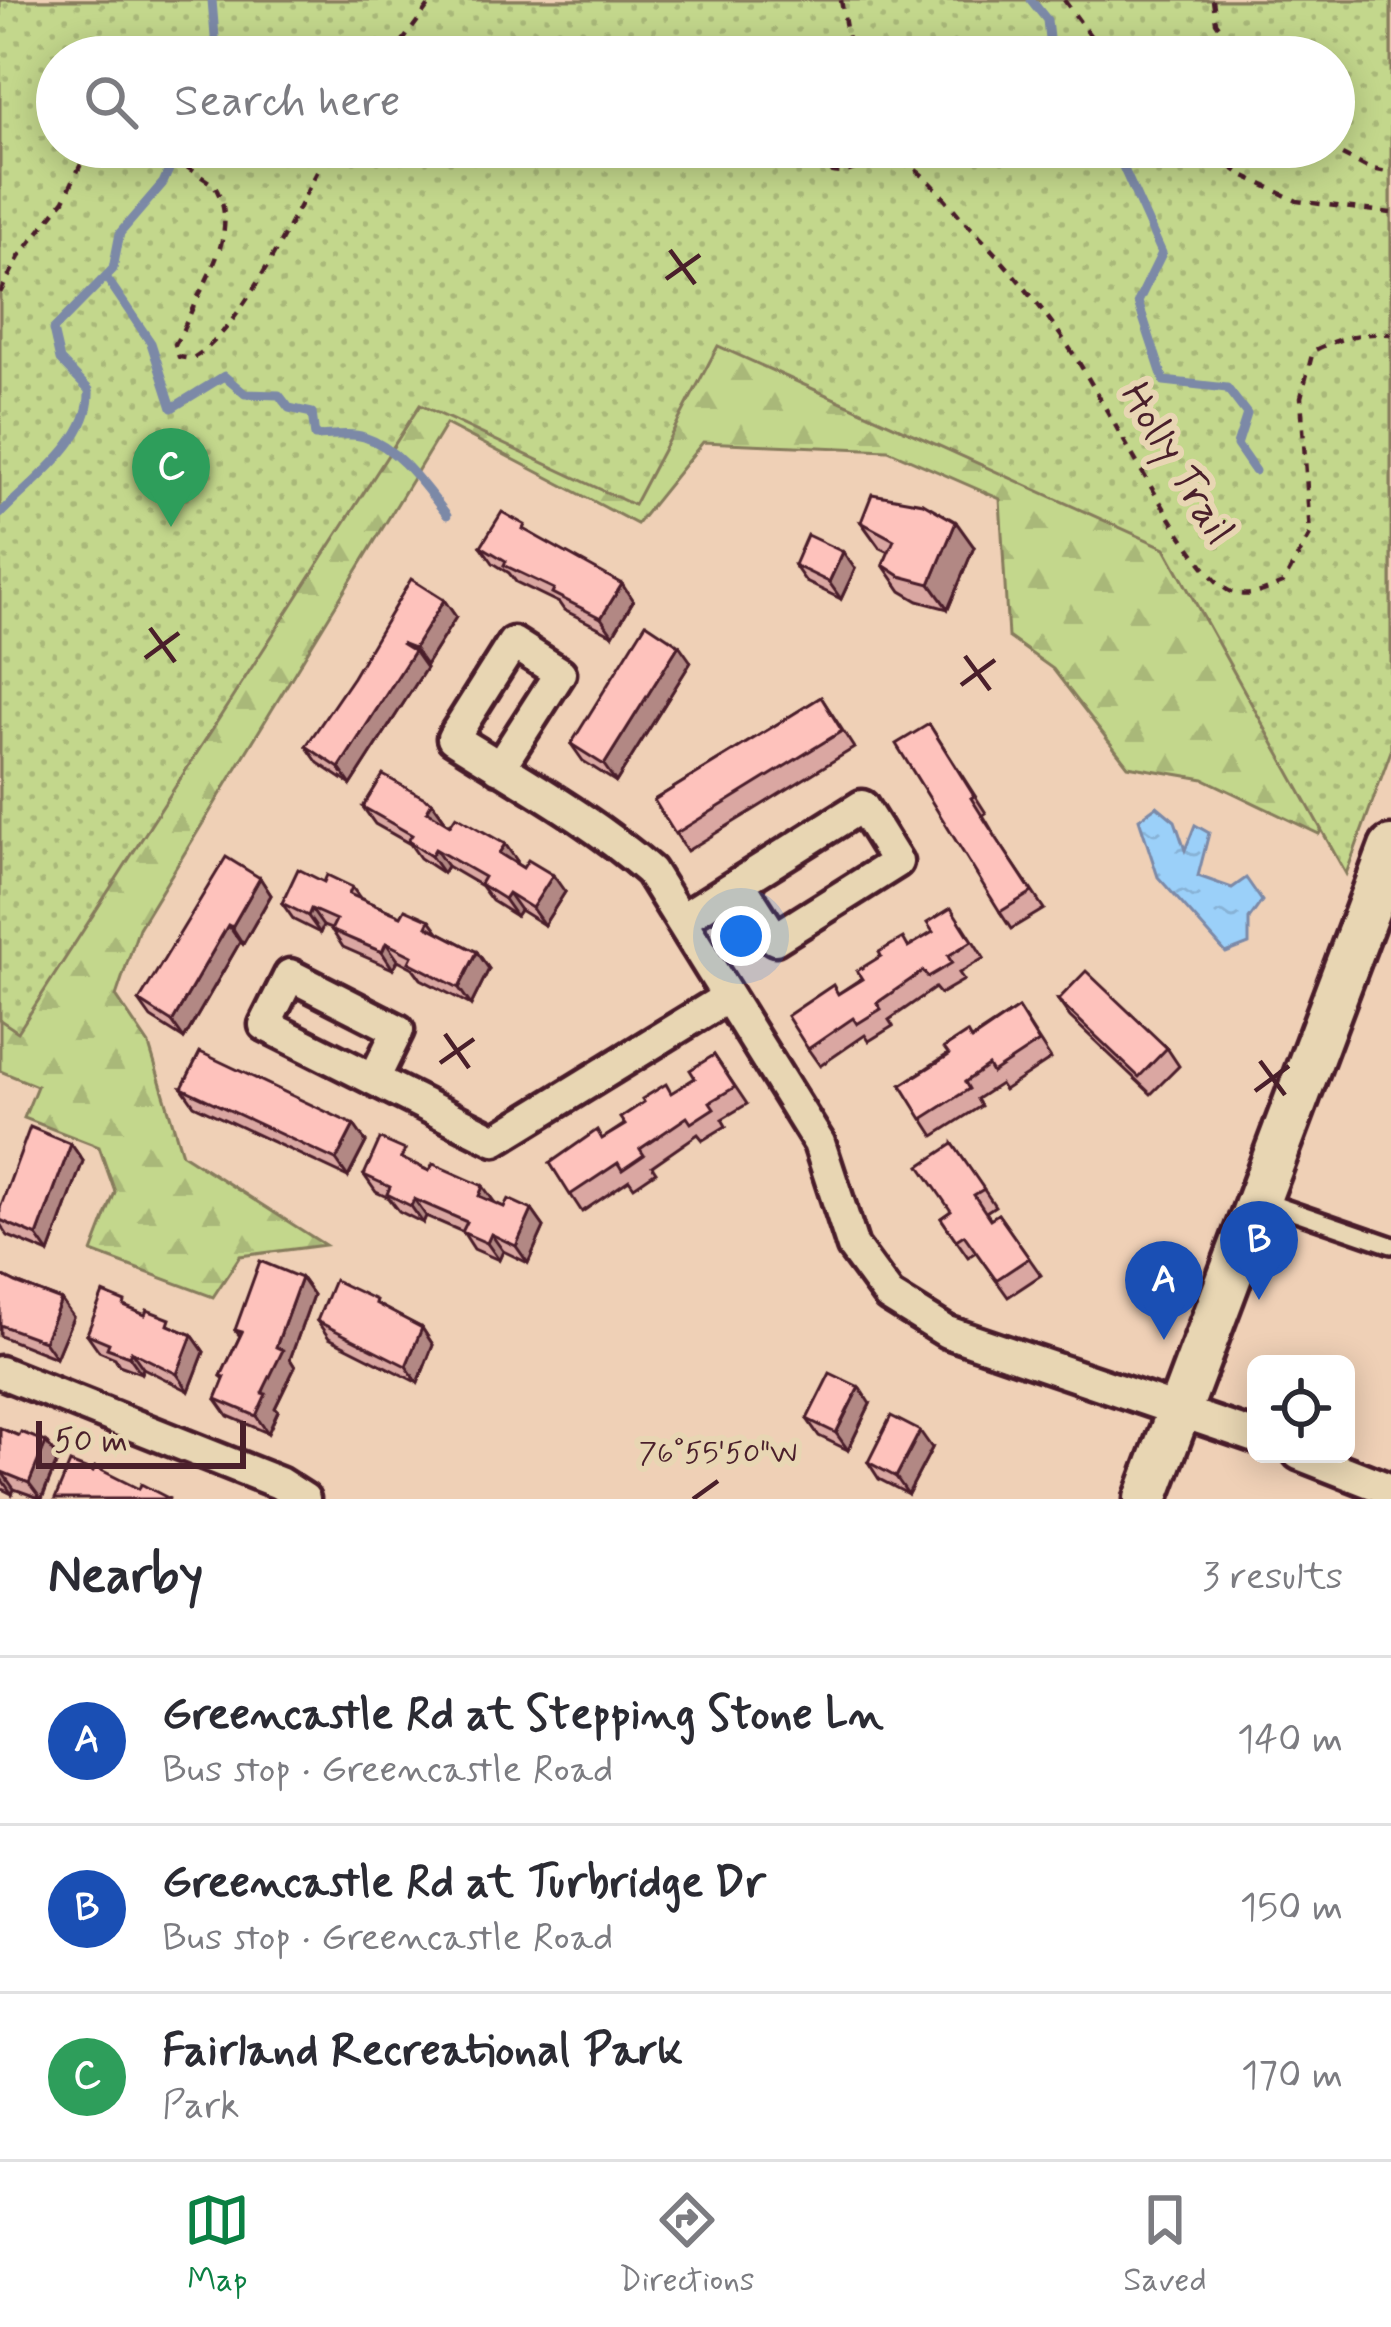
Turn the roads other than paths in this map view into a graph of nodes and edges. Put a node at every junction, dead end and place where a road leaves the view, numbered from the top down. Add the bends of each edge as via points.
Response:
1 (499, 768) dead end
2 (1391, 848) edge
3 (739, 883) junction
4 (1380, 899) edge
5 (682, 919) junction
6 (726, 998) junction
7 (374, 1079) dead end
8 (1260, 1200) junction
9 (1391, 1246) edge
10 (0, 1372) edge
11 (1180, 1408) junction
12 (1247, 1434) edge
13 (1322, 1463) edge
14 (1391, 1490) edge
15 (304, 1499) edge
16 (1146, 1499) edge

1 - 5 street via 623,847
2 - 4 street
3 - 3 street via 862,806 897,862 775,939
3 - 5 street
4 - 8 street
5 - 6 street
6 - 7 street via 495,1140
6 - 11 street via 819,1143 853,1246 889,1296 947,1332
8 - 9 lane
8 - 11 street
10 - 15 street
11 - 12 street
11 - 16 street
13 - 14 street

